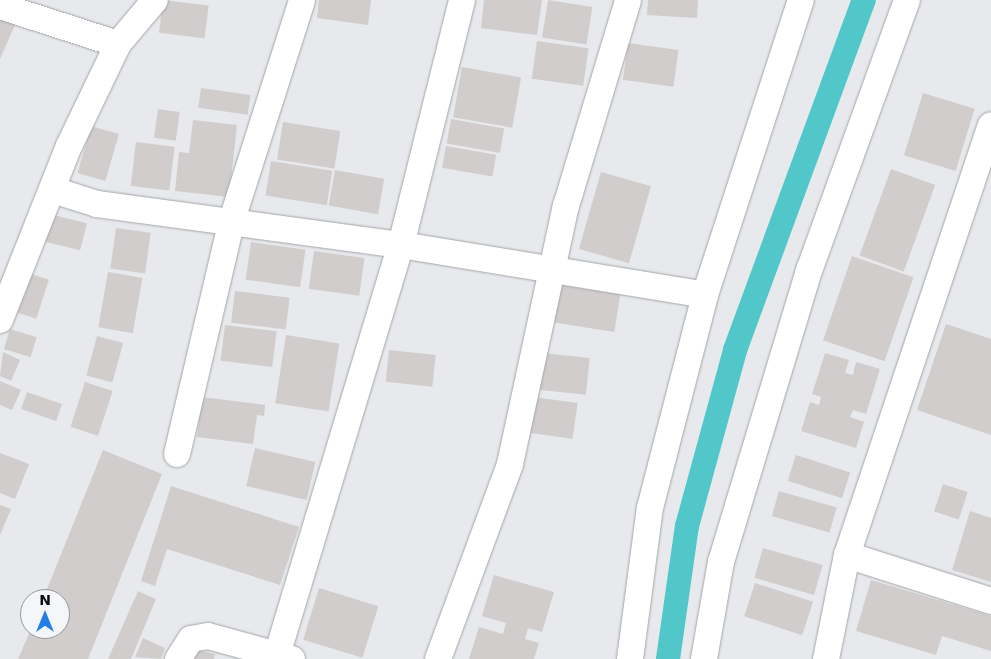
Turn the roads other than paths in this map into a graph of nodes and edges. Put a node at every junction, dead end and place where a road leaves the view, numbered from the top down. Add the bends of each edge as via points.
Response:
1 (155, 0) edge
2 (462, 0) edge
3 (628, 0) edge
4 (802, 0) edge
5 (907, 0) edge
6 (299, 1) edge
7 (0, 6) edge
8 (118, 44) junction
9 (991, 125) edge
10 (53, 190) junction
11 (231, 224) junction
12 (400, 245) junction
13 (552, 269) junction
14 (705, 295) junction
15 (0, 320) edge
16 (177, 454) dead end
17 (847, 555) junction
18 (991, 601) edge
19 (272, 656) edge
20 (178, 659) edge
21 (438, 659) edge
22 (630, 659) edge
23 (704, 659) edge
24 (826, 659) edge

1 - 8 street
2 - 12 street
3 - 13 street
4 - 14 street
5 - 23 street via 805,287 721,562
6 - 11 street
7 - 8 street
8 - 10 street
9 - 17 street
10 - 11 street via 97,204
10 - 15 street
11 - 12 street
11 - 16 street
12 - 13 street
12 - 19 street
13 - 14 street
13 - 21 street via 510,464
14 - 22 street via 650,508
17 - 18 street
17 - 24 street
19 - 20 street via 208,636 191,639

